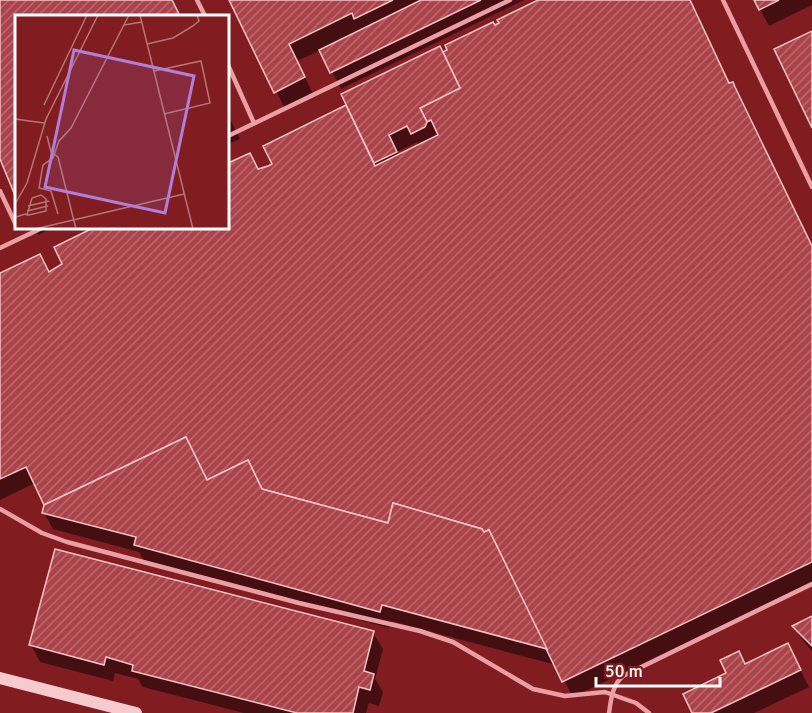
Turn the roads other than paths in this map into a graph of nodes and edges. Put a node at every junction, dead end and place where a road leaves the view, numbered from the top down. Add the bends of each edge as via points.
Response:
1 (198, 0) edge
2 (510, 0) edge
3 (723, 0) edge
4 (205, 15) edge
5 (230, 69) edge
6 (254, 123) junction
7 (230, 135) edge
8 (812, 187) edge
9 (0, 191) edge
10 (15, 223) edge
11 (18, 230) edge
12 (38, 230) edge
13 (22, 237) junction
14 (0, 248) edge
15 (0, 509) edge
16 (812, 584) edge
17 (0, 678) edge
18 (612, 694) junction
19 (130, 712) edge
20 (609, 713) edge
21 (649, 713) edge

1 - 4 lane
2 - 6 lane
3 - 8 lane
5 - 6 lane
6 - 7 lane
9 - 10 lane
11 - 13 lane
12 - 13 lane
13 - 14 lane
15 - 18 lane via 67,542 447,639 540,691 565,696
16 - 18 lane via 623,676
17 - 19 main road
18 - 20 lane
18 - 21 lane

